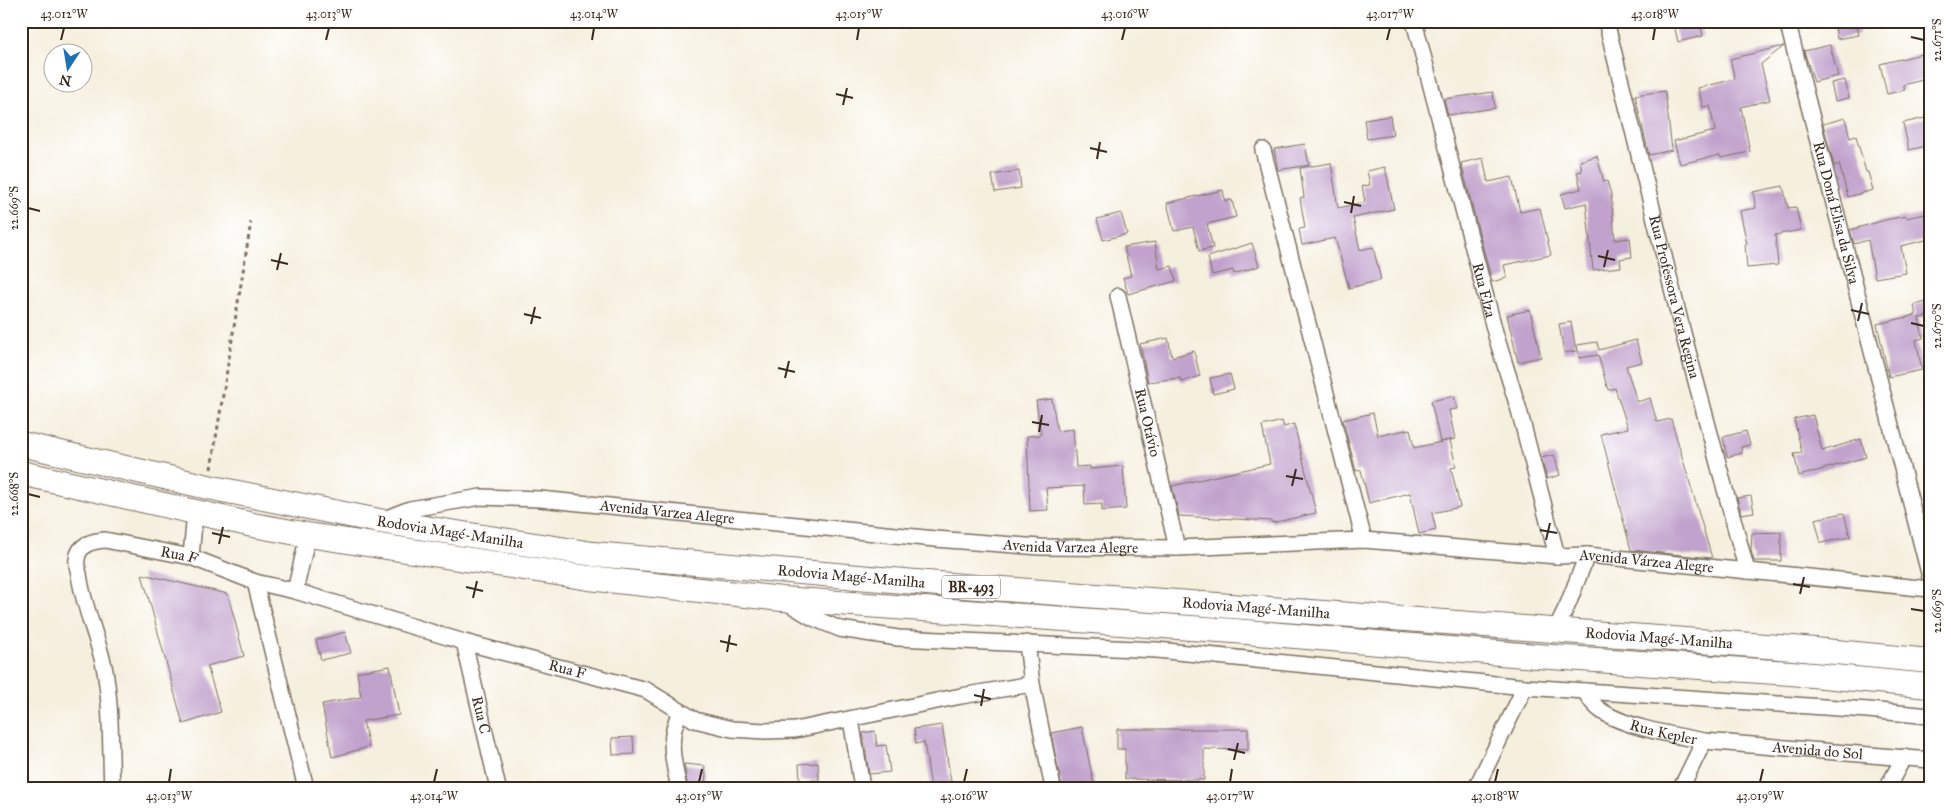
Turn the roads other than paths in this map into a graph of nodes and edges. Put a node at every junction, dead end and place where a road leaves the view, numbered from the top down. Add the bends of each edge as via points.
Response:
1 (1414, 21) edge
2 (1606, 21) edge
3 (1787, 21) edge
4 (1263, 150) dead end
5 (1118, 296) dead end
6 (21, 444) edge
7 (21, 473) edge
8 (195, 512) junction
9 (379, 521) junction
10 (308, 535) junction
11 (1364, 540) junction
12 (1177, 548) junction
13 (1587, 555) junction
14 (1557, 556) junction
15 (191, 557) junction
16 (1747, 571) junction
17 (1930, 577) edge
18 (255, 582) junction
19 (1930, 589) edge
20 (295, 591) junction
21 (782, 599) junction
22 (1555, 631) junction
23 (464, 642) junction
24 (1027, 643) junction
25 (1930, 661) edge
26 (1032, 684) junction
27 (1930, 686) edge
28 (1525, 687) junction
29 (1586, 691) junction
30 (680, 712) junction
31 (1930, 716) edge
32 (851, 719) junction
33 (1704, 741) junction
34 (1904, 757) junction
35 (1930, 760) edge
36 (112, 788) edge
37 (306, 788) edge
38 (498, 788) edge
39 (679, 788) edge
40 (862, 788) edge
41 (1053, 788) edge
42 (1476, 788) edge
43 (1681, 788) edge
44 (1887, 788) edge

1 - 14 street, Rua Elza
2 - 16 street, Rua Professora Vera Regina via 1683,333
3 - 17 street, Rua Doná Elisa da Silva
4 - 11 street
5 - 12 street, Rua Otávio
6 - 9 highway, Rodovia Magé-Manilha / BR-493 via 208,487
7 - 8 highway, Rodovia Magé-Manilha / BR-493
8 - 10 highway, Rodovia Magé-Manilha / BR-493
8 - 15 street
9 - 12 street, Avenida Varzea Alegre via 419,508 481,497 540,499 1021,546
9 - 22 highway, Rodovia Magé-Manilha / BR-493 via 593,554
10 - 20 street
10 - 21 highway, Rodovia Magé-Manilha / BR-493 via 526,569
11 - 12 street, Avenida Varzea Alegre
11 - 14 street, Avenida Várzea Alegre
13 - 14 street, Avenida Várzea Alegre
13 - 16 street, Avenida Várzea Alegre
13 - 22 street
15 - 18 street, Rua F
15 - 36 street, Rua F via 105,540 92,541 79,552 81,593 104,666 110,713
16 - 19 street, Avenida Várzea Alegre
18 - 20 street, Rua F
18 - 37 street
20 - 23 street, Rua F
21 - 24 street via 813,618 857,633 944,641
21 - 27 highway, Rodovia Magé-Manilha / BR-493 via 1782,672
22 - 25 highway, Rodovia Magé-Manilha / BR-493
23 - 30 street, Rua F via 646,690
23 - 38 street, Rua C
24 - 26 street
24 - 28 street via 1157,650
26 - 32 street, Rua F
26 - 41 street
28 - 29 street
28 - 42 street
29 - 31 street
29 - 33 street, Rua Kepler via 1601,712 1614,718
30 - 32 street, Rua F via 709,725 765,731 795,730
30 - 39 street via 674,723 671,743
32 - 40 street
33 - 34 street, Avenida do Sol
33 - 43 street, Rua Kepler
34 - 35 street, Avenida do Sol
34 - 44 street

